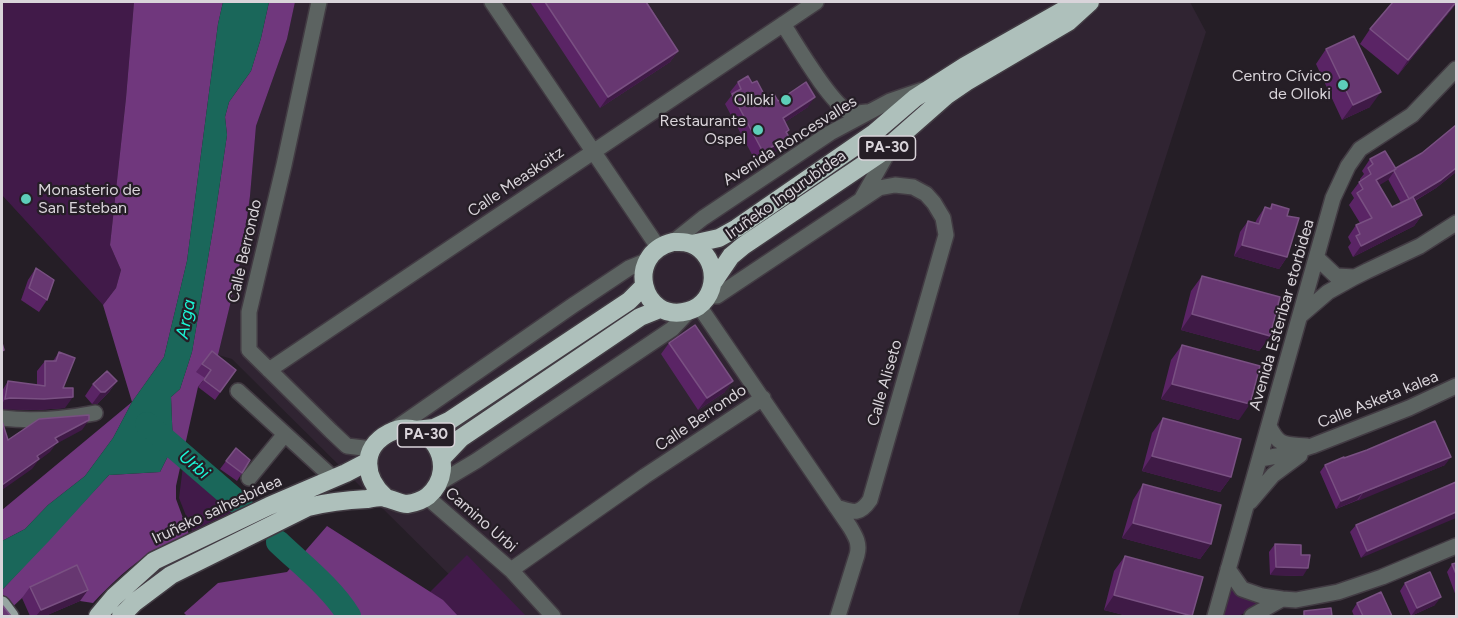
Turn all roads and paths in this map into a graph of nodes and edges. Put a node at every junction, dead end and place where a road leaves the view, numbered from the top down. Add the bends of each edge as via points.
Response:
1 (319, 2) edge
2 (492, 2) edge
3 (816, 2) edge
4 (1078, 2) edge
5 (1090, 2) edge
6 (1102, 2) edge
7 (1067, 12) edge
8 (783, 24) junction
9 (1456, 69) edge
10 (936, 85) junction
11 (869, 112) junction
12 (893, 143) junction
13 (593, 152) junction
14 (861, 200) junction
15 (1456, 223) edge
16 (692, 244) junction
17 (666, 245) junction
18 (1317, 258) junction
19 (646, 261) junction
20 (1355, 277) junction
21 (644, 286) junction
22 (702, 298) junction
23 (660, 309) junction
24 (1300, 316) junction
25 (269, 370) junction
26 (1456, 386) edge
27 (238, 391) dead end
28 (763, 398) junction
29 (95, 413) dead end
30 (2, 418) edge
31 (1269, 426) junction
32 (415, 430) junction
33 (392, 431) junction
34 (285, 434) junction
35 (1312, 446) junction
36 (370, 456) junction
37 (442, 458) junction
38 (1260, 459) junction
39 (249, 478) dead end
40 (333, 478) junction
41 (433, 490) junction
42 (385, 497) junction
43 (1246, 506) junction
44 (836, 507) junction
45 (1456, 546) edge
46 (1228, 569) junction
47 (511, 570) junction
48 (1282, 599) junction
49 (98, 616) edge
50 (121, 616) edge
51 (553, 616) edge
52 (838, 616) edge
53 (1215, 616) edge
54 (1252, 616) edge

1 - 25 street, Calle Berrondo via 249,312 249,350
2 - 13 street
3 - 8 street, Calle Measkoitz
4 - 7 highway, Iruñeko Ingurubidea / PA-30
5 - 7 highway, Iruñeko Ingurubidea / PA-30
6 - 7 highway
7 - 10 highway, Iruñeko Ingurubidea / PA-30
7 - 12 highway, Iruñeko Ingurubidea / PA-30 via 946,95
8 - 11 street via 833,99 849,112
8 - 13 street, Calle Measkoitz
9 - 18 street, Avenida Esteribar etorbidea via 1412,115 1360,149 1333,198
10 - 11 street, Avenida Roncesvalles
10 - 16 highway, PA-30 via 873,134 737,228 719,238
11 - 17 street, Avenida Roncesvalles
12 - 14 street
12 - 22 highway, Iruñeko Ingurubidea / PA-30 via 743,246 731,256
13 - 17 street
13 - 25 street, Calle Measkoitz
14 - 22 street via 717,296
14 - 44 street, Calle Aliseto via 879,188 913,187 934,203 943,218 946,235 870,500 863,510 854,512
15 - 20 street via 1420,246
16 - 17 highway, PA-30
16 - 22 highway via 712,266
17 - 19 highway
18 - 20 street via 1336,276
18 - 24 street, Avenida Esteribar etorbidea
19 - 21 highway
19 - 33 street via 629,268
20 - 24 street via 1328,292
21 - 23 highway
21 - 32 highway, PA-30 via 629,301 449,421
22 - 23 highway, PA-30 via 667,312
22 - 28 street, Calle Berrondo
22 - 41 street via 672,329
23 - 37 highway, PA-30 via 640,317 461,438
24 - 31 street, Avenida Esteribar etorbidea
25 - 36 street, Calle Berrondo via 347,446
26 - 35 street, Calle Asketa kalea
27 - 34 street
28 - 44 street, Calle Berrondo
28 - 47 street, Calle Berrondo
29 - 30 street via 64,419
31 - 35 street, Calle Asketa kalea via 1275,438 1285,444
31 - 38 street, Avenida Esteribar etorbidea
32 - 33 highway, PA-30
32 - 37 highway, PA-30 via 437,445
33 - 36 highway, PA-30 via 377,442
34 - 39 street
34 - 40 street
35 - 38 street, Calle Asketa kalea
35 - 43 street, Calle Asketa kalea via 1273,475
36 - 40 highway, Iruñeko saihesbidea / PA-30
36 - 42 highway via 370,479
37 - 41 highway, PA-30 via 443,471
38 - 43 street, Avenida Esteribar etorbidea
40 - 49 highway, Iruñeko saihesbidea / PA-30 via 154,561
41 - 42 highway via 419,501 407,504
41 - 47 street, Camino Urbi
42 - 50 highway via 308,507 171,575
43 - 46 street, Avenida Esteribar etorbidea
44 - 52 street via 859,549
45 - 48 street via 1338,592
46 - 48 street via 1242,589
46 - 53 street, Avenida Esteribar etorbidea
47 - 51 street, Camino Urbi
48 - 54 street

